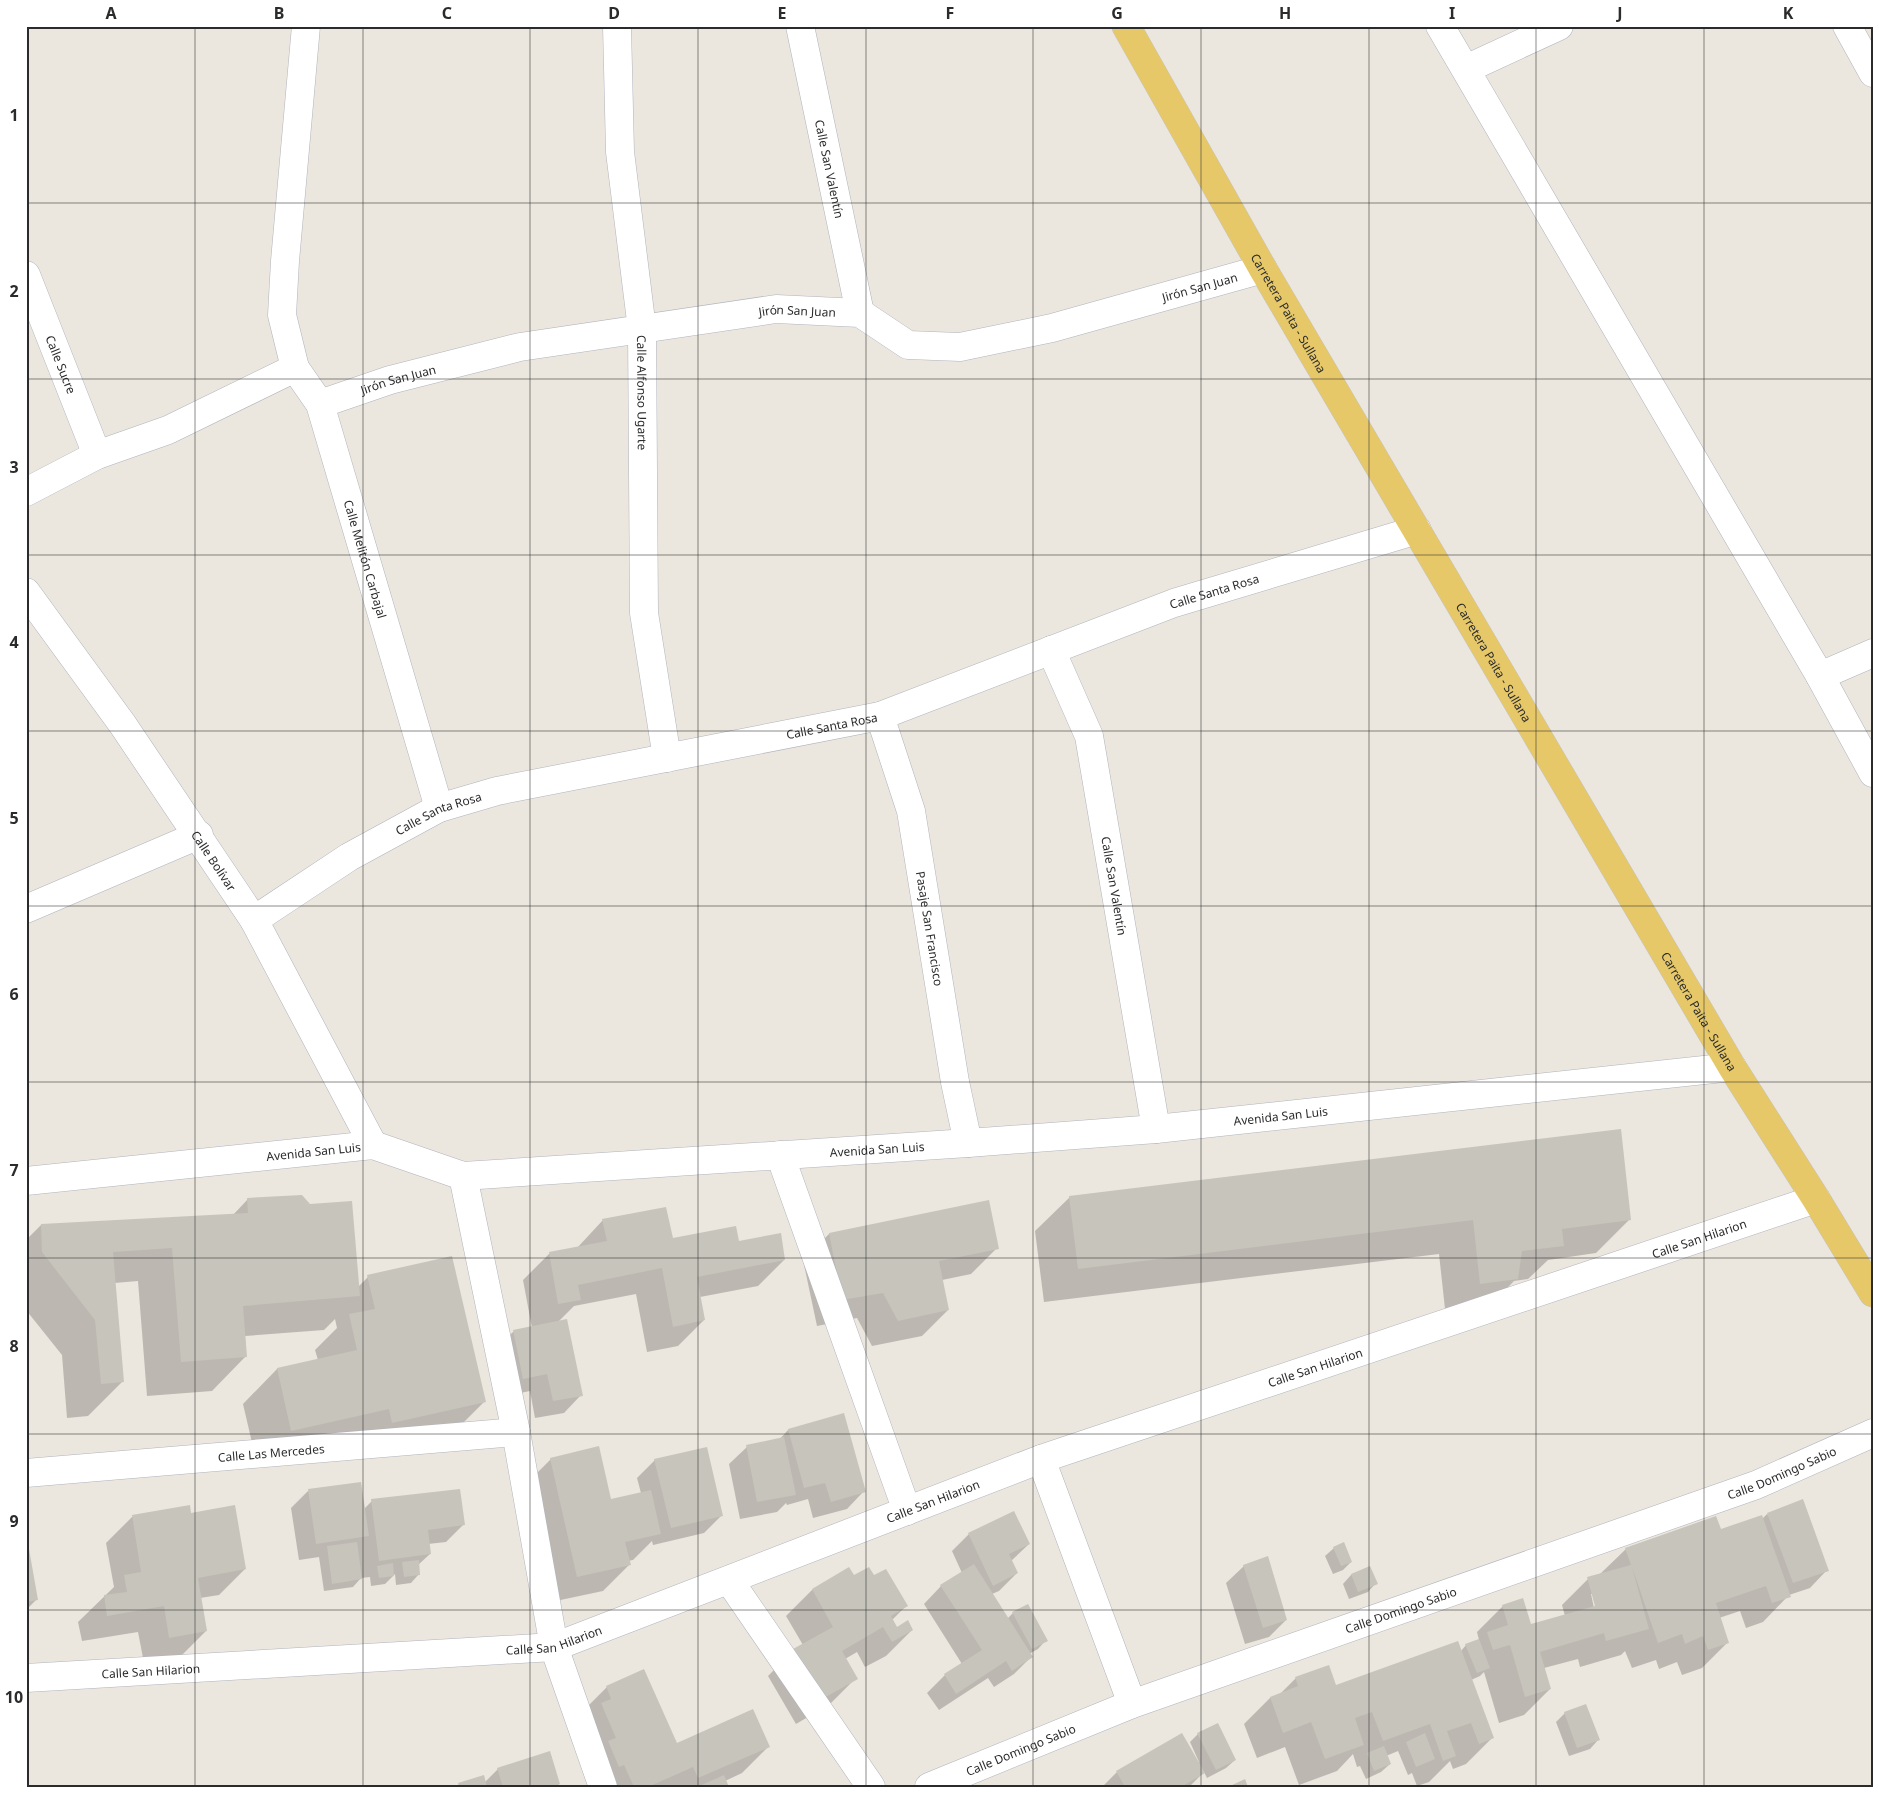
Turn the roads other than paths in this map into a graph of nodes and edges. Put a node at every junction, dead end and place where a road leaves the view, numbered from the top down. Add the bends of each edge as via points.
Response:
1 (306, 26) edge
2 (617, 26) edge
3 (800, 26) edge
4 (1126, 26) edge
5 (1440, 26) edge
6 (1558, 26) edge
7 (1847, 26) edge
8 (1466, 69) junction
9 (1873, 73) edge
10 (1264, 269) junction
11 (26, 275) edge
12 (860, 313) junction
13 (642, 329) junction
14 (295, 368) junction
15 (320, 404) junction
16 (97, 454) junction
17 (26, 492) edge
18 (1417, 530) junction
19 (26, 592) edge
20 (1051, 650) junction
21 (1873, 653) edge
22 (1820, 676) junction
23 (880, 716) junction
24 (667, 758) junction
25 (1873, 773) edge
26 (439, 808) junction
27 (199, 835) junction
28 (26, 909) edge
29 (254, 920) junction
30 (1732, 1067) junction
31 (1156, 1129) junction
32 (968, 1143) junction
33 (373, 1145) junction
34 (780, 1155) junction
35 (463, 1176) junction
36 (26, 1181) edge
37 (1816, 1198) junction
38 (1873, 1293) edge
39 (516, 1432) junction
40 (1873, 1434) edge
41 (1041, 1459) junction
42 (26, 1473) edge
43 (907, 1511) junction
44 (729, 1580) junction
45 (554, 1647) junction
46 (26, 1678) edge
47 (1132, 1704) junction
48 (603, 1787) edge
49 (871, 1787) edge
50 (929, 1787) edge

1 - 14 street, Calle Melitón Carbajal via 282,315
2 - 13 street, Calle Alfonso Ugarte via 620,152
3 - 12 street, Calle San Valentín
4 - 10 main road, Carretera Paita - Sullana
5 - 8 street
6 - 8 street
7 - 9 street
8 - 22 street
10 - 12 street, Jirón San Juan via 1052,328 960,347 908,346
10 - 18 main road, Carretera Paita - Sullana
11 - 16 street, Calle Sucre
12 - 13 street, Jirón San Juan via 776,309
13 - 15 street, Jirón San Juan via 520,347 390,380
13 - 24 street, Calle Alfonso Ugarte via 644,613
14 - 15 street, Calle Melitón Carbajal
14 - 16 street via 168,430
15 - 26 street, Calle Melitón Carbajal
16 - 17 street
18 - 20 street, Calle Santa Rosa via 1174,603
18 - 30 main road, Carretera Paita - Sullana
19 - 27 street, Calle Bolívar
20 - 23 street, Calle Santa Rosa
20 - 31 street, Calle San Valentín via 1089,736
21 - 22 street
22 - 25 street
23 - 24 street, Calle Santa Rosa
23 - 32 street, Pasaje San Francisco via 911,811 954,1082
24 - 26 street, Calle Santa Rosa via 497,790
26 - 29 street, Calle Santa Rosa via 349,857
27 - 28 street
27 - 29 street, Calle Bolívar
29 - 33 street, Calle Bolívar
30 - 31 street, Avenida San Luis
30 - 37 main road, Carretera Paita - Sullana
31 - 32 street, Avenida San Luis
32 - 34 street, Avenida San Luis
33 - 35 street, Avenida San Luis
33 - 36 street, Avenida San Luis
34 - 35 street, Avenida San Luis
34 - 43 street
35 - 39 street
37 - 38 main road, Carretera Paita - Sullana
37 - 41 street, Calle San Hilarion
39 - 42 street, Calle Las Mercedes
39 - 45 street
40 - 47 street, Calle Domingo Sabio via 1756,1485
41 - 43 street, Calle San Hilarion
41 - 47 street
43 - 44 street, Calle San Hilarion
44 - 45 street, Calle San Hilarion
44 - 49 street
45 - 46 street, Calle San Hilarion
45 - 48 street
47 - 50 street, Calle Domingo Sabio

